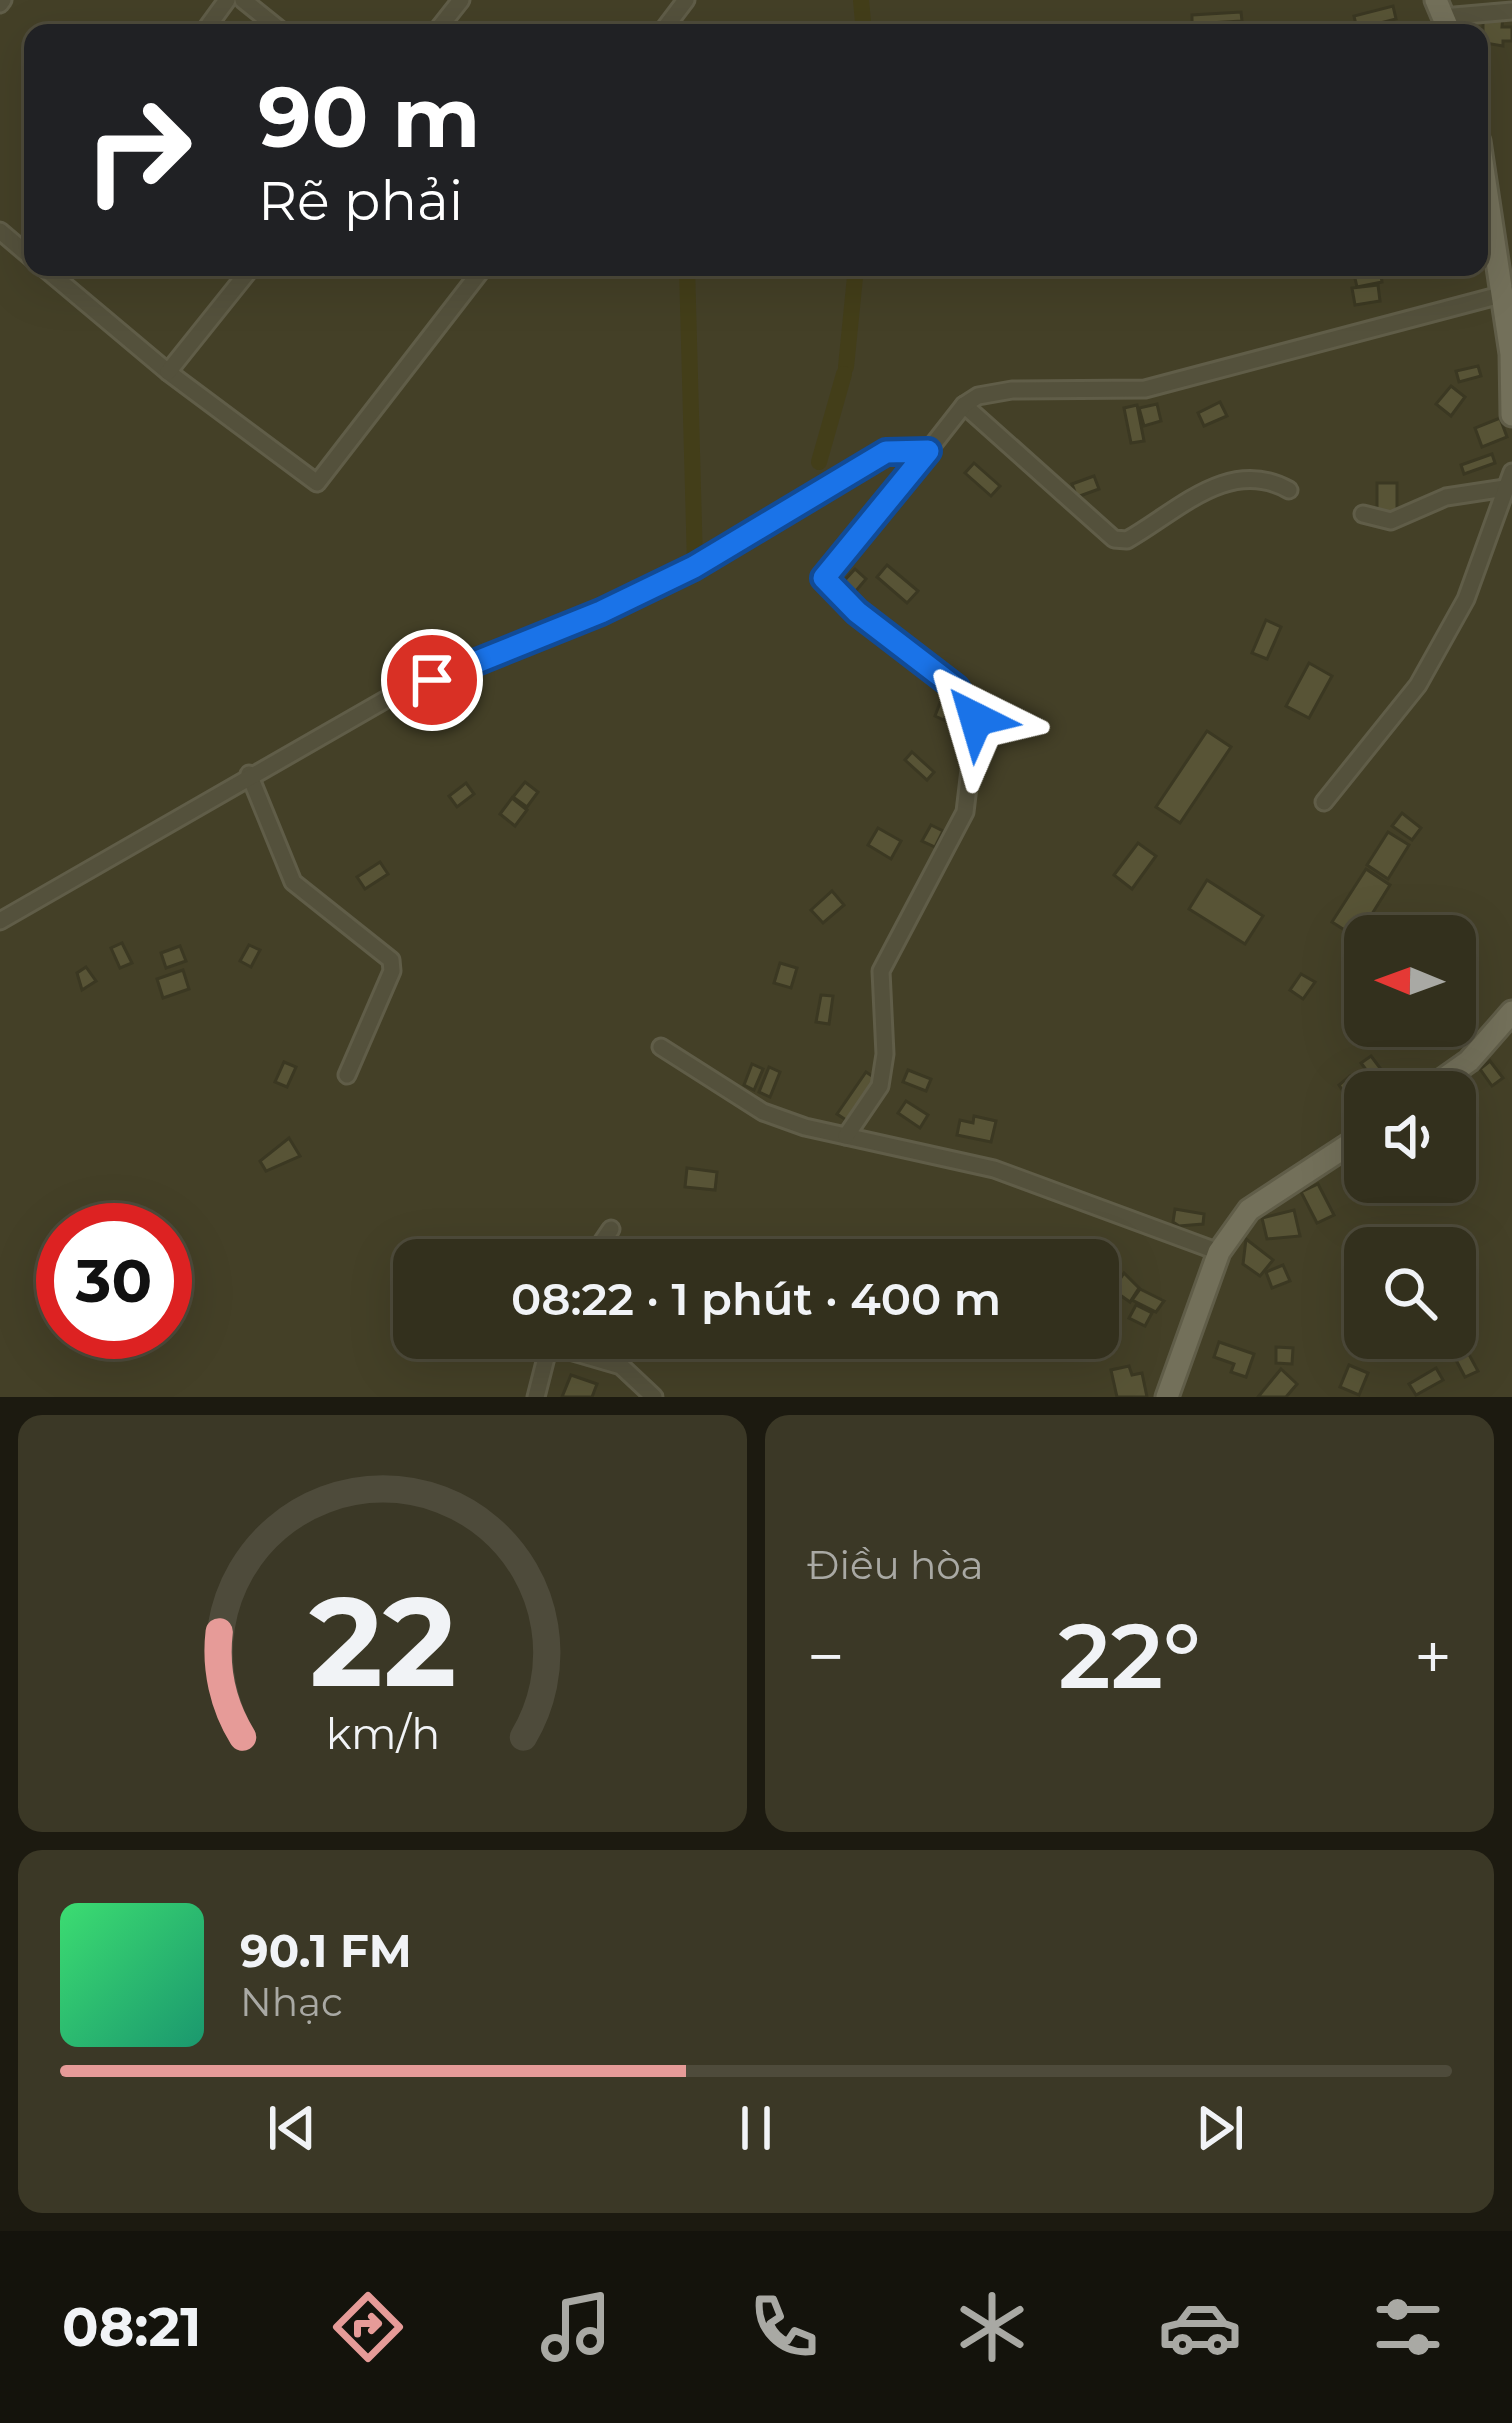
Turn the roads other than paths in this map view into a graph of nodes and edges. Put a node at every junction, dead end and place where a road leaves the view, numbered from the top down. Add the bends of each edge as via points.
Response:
1 (243, 0) edge
2 (460, 0) edge
3 (686, 0) edge
4 (1512, 10) edge
5 (1443, 17) edge
6 (273, 24) edge
7 (442, 24) edge
8 (668, 24) edge
9 (1488, 192) edge
10 (0, 231) edge
11 (24, 251) edge
12 (54, 276) edge
13 (245, 276) edge
14 (477, 276) edge
15 (1506, 294) edge
16 (168, 372) junction
17 (964, 405) junction
18 (1512, 415) edge
19 (928, 451) junction
20 (1509, 480) edge
21 (1289, 490) dead end
22 (1363, 514) dead end
23 (249, 774) junction
24 (1324, 802) dead end
25 (0, 921) edge
26 (1512, 1012) edge
27 (661, 1047) dead end
28 (1455, 1071) edge
29 (347, 1075) dead end
30 (847, 1136) junction
31 (1344, 1148) edge
32 (611, 1229) dead end
33 (604, 1239) edge
34 (1219, 1252) junction
35 (546, 1359) edge
36 (600, 1359) edge
37 (536, 1397) edge
38 (654, 1397) edge
39 (1167, 1397) edge

1 - 6 street
2 - 7 street
3 - 8 street
4 - 5 street
9 - 15 main road
10 - 11 street
12 - 16 street
13 - 16 street
14 - 16 street via 316,484
15 - 17 street via 1145,389 1012,390
15 - 18 main road
17 - 19 street
17 - 21 street via 1114,538 1127,540 1184,500 1245,478
19 - 23 street via 886,452 694,567 390,697
19 - 30 street via 824,578 956,688 976,719 965,812 881,971 880,1086
20 - 22 street via 1391,520
20 - 24 street via 1466,599 1418,685
23 - 25 street
23 - 29 street via 292,882 391,960
26 - 28 main road
27 - 30 street via 763,1112
30 - 34 street via 994,1169
31 - 34 main road via 1249,1210
32 - 33 street
34 - 39 main road
35 - 37 street
36 - 38 street via 621,1366

